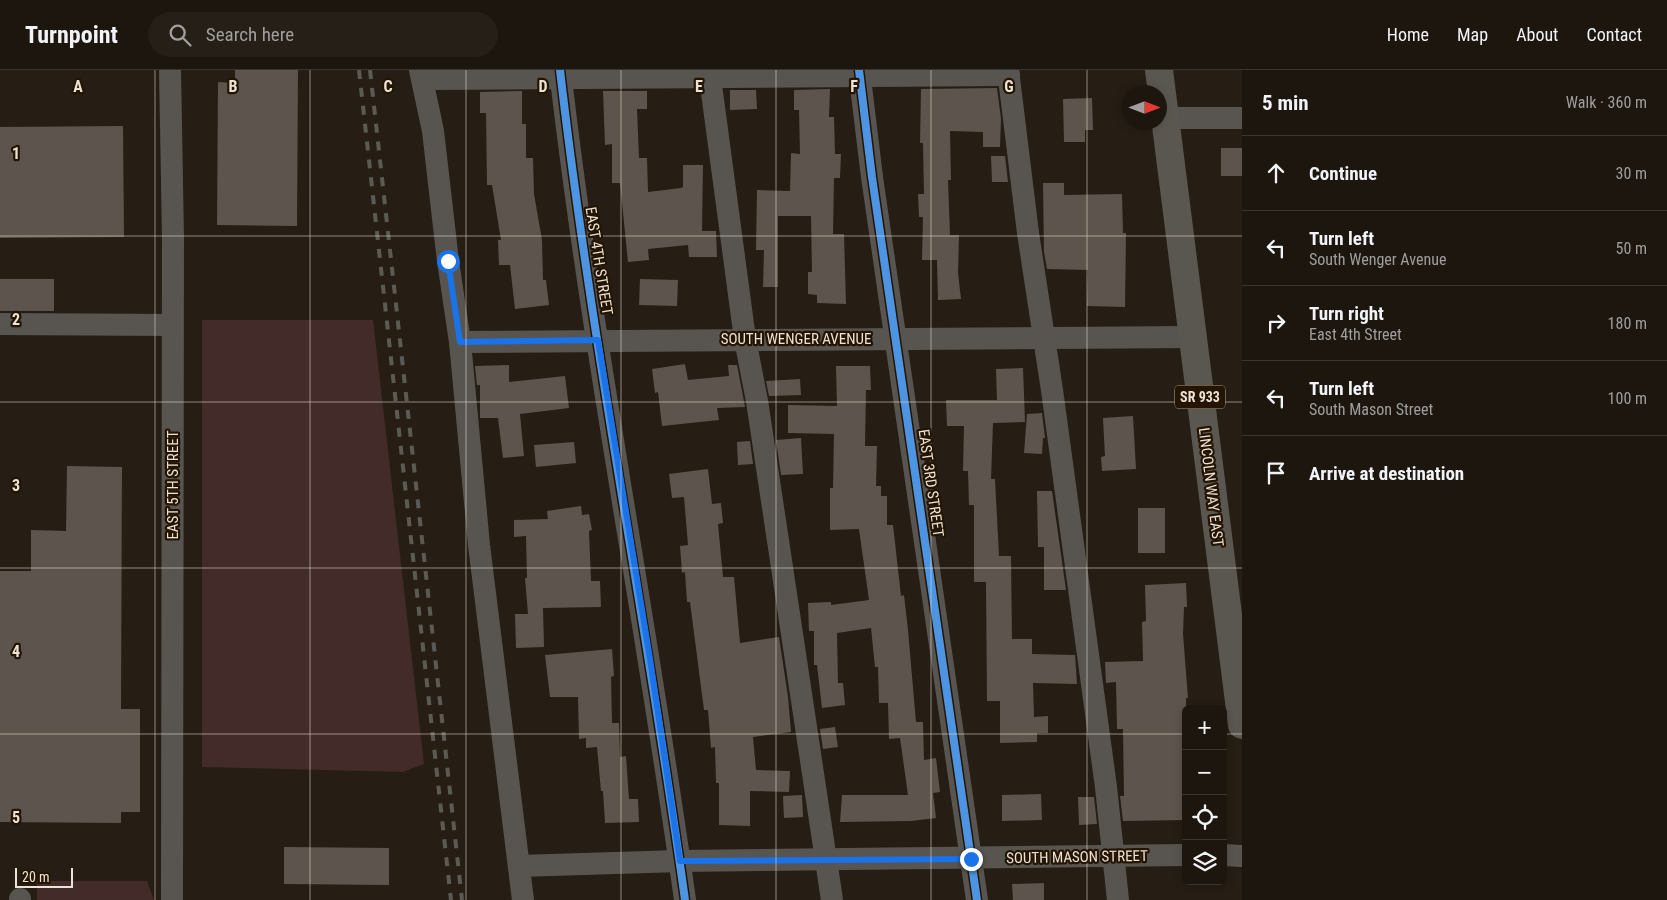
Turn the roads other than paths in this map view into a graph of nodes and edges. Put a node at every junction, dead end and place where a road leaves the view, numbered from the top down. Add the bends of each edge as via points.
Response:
1 (170, 70) edge
2 (1159, 70) edge
3 (860, 73) edge
4 (1008, 73) edge
5 (422, 74) edge
6 (560, 74) edge
7 (709, 74) edge
8 (1161, 85) edge
9 (1167, 118) edge
10 (1242, 118) edge
11 (1167, 126) edge
12 (0, 324) edge
13 (172, 325) junction
14 (1042, 337) junction
15 (1192, 337) junction
16 (896, 338) junction
17 (745, 339) junction
18 (598, 340) junction
19 (460, 342) junction
20 (1242, 724) edge
21 (1112, 855) junction
22 (1182, 855) edge
23 (1227, 855) edge
24 (1242, 856) edge
25 (971, 859) junction
26 (826, 860) junction
27 (680, 861) junction
28 (519, 866) junction
29 (172, 900) edge
30 (523, 900) edge
31 (685, 900) edge
32 (832, 900) edge
33 (977, 900) edge
34 (1118, 900) edge

1 - 13 street, EAST 5TH STREET
2 - 8 main road, LINCOLN WAY EAST / SR 933
3 - 4 street
3 - 7 street
3 - 16 street, EAST 3RD STREET
4 - 14 street
5 - 6 street
5 - 19 street via 433,130
6 - 7 street
6 - 18 street, EAST 4TH STREET
7 - 17 street
9 - 10 street
11 - 15 main road, LINCOLN WAY EAST / SR 933
12 - 13 street
13 - 29 street, EAST 5TH STREET
14 - 15 street, SOUTH WENGER AVENUE
14 - 16 street, SOUTH WENGER AVENUE
14 - 21 street via 1053,399
15 - 20 main road, LINCOLN WAY EAST / SR 933
16 - 17 street, SOUTH WENGER AVENUE
16 - 25 street, EAST 3RD STREET
17 - 18 street, SOUTH WENGER AVENUE
17 - 26 street
18 - 19 street, SOUTH WENGER AVENUE
18 - 27 street, EAST 4TH STREET
19 - 28 street via 479,544
21 - 22 street, SOUTH MASON STREET
21 - 25 street, SOUTH MASON STREET
21 - 34 street via 1117,871
23 - 24 street
25 - 26 street, SOUTH MASON STREET
25 - 33 street, EAST 3RD STREET
26 - 27 street, SOUTH MASON STREET
26 - 32 street
27 - 28 street, SOUTH MASON STREET
27 - 31 street, EAST 4TH STREET
28 - 30 street

